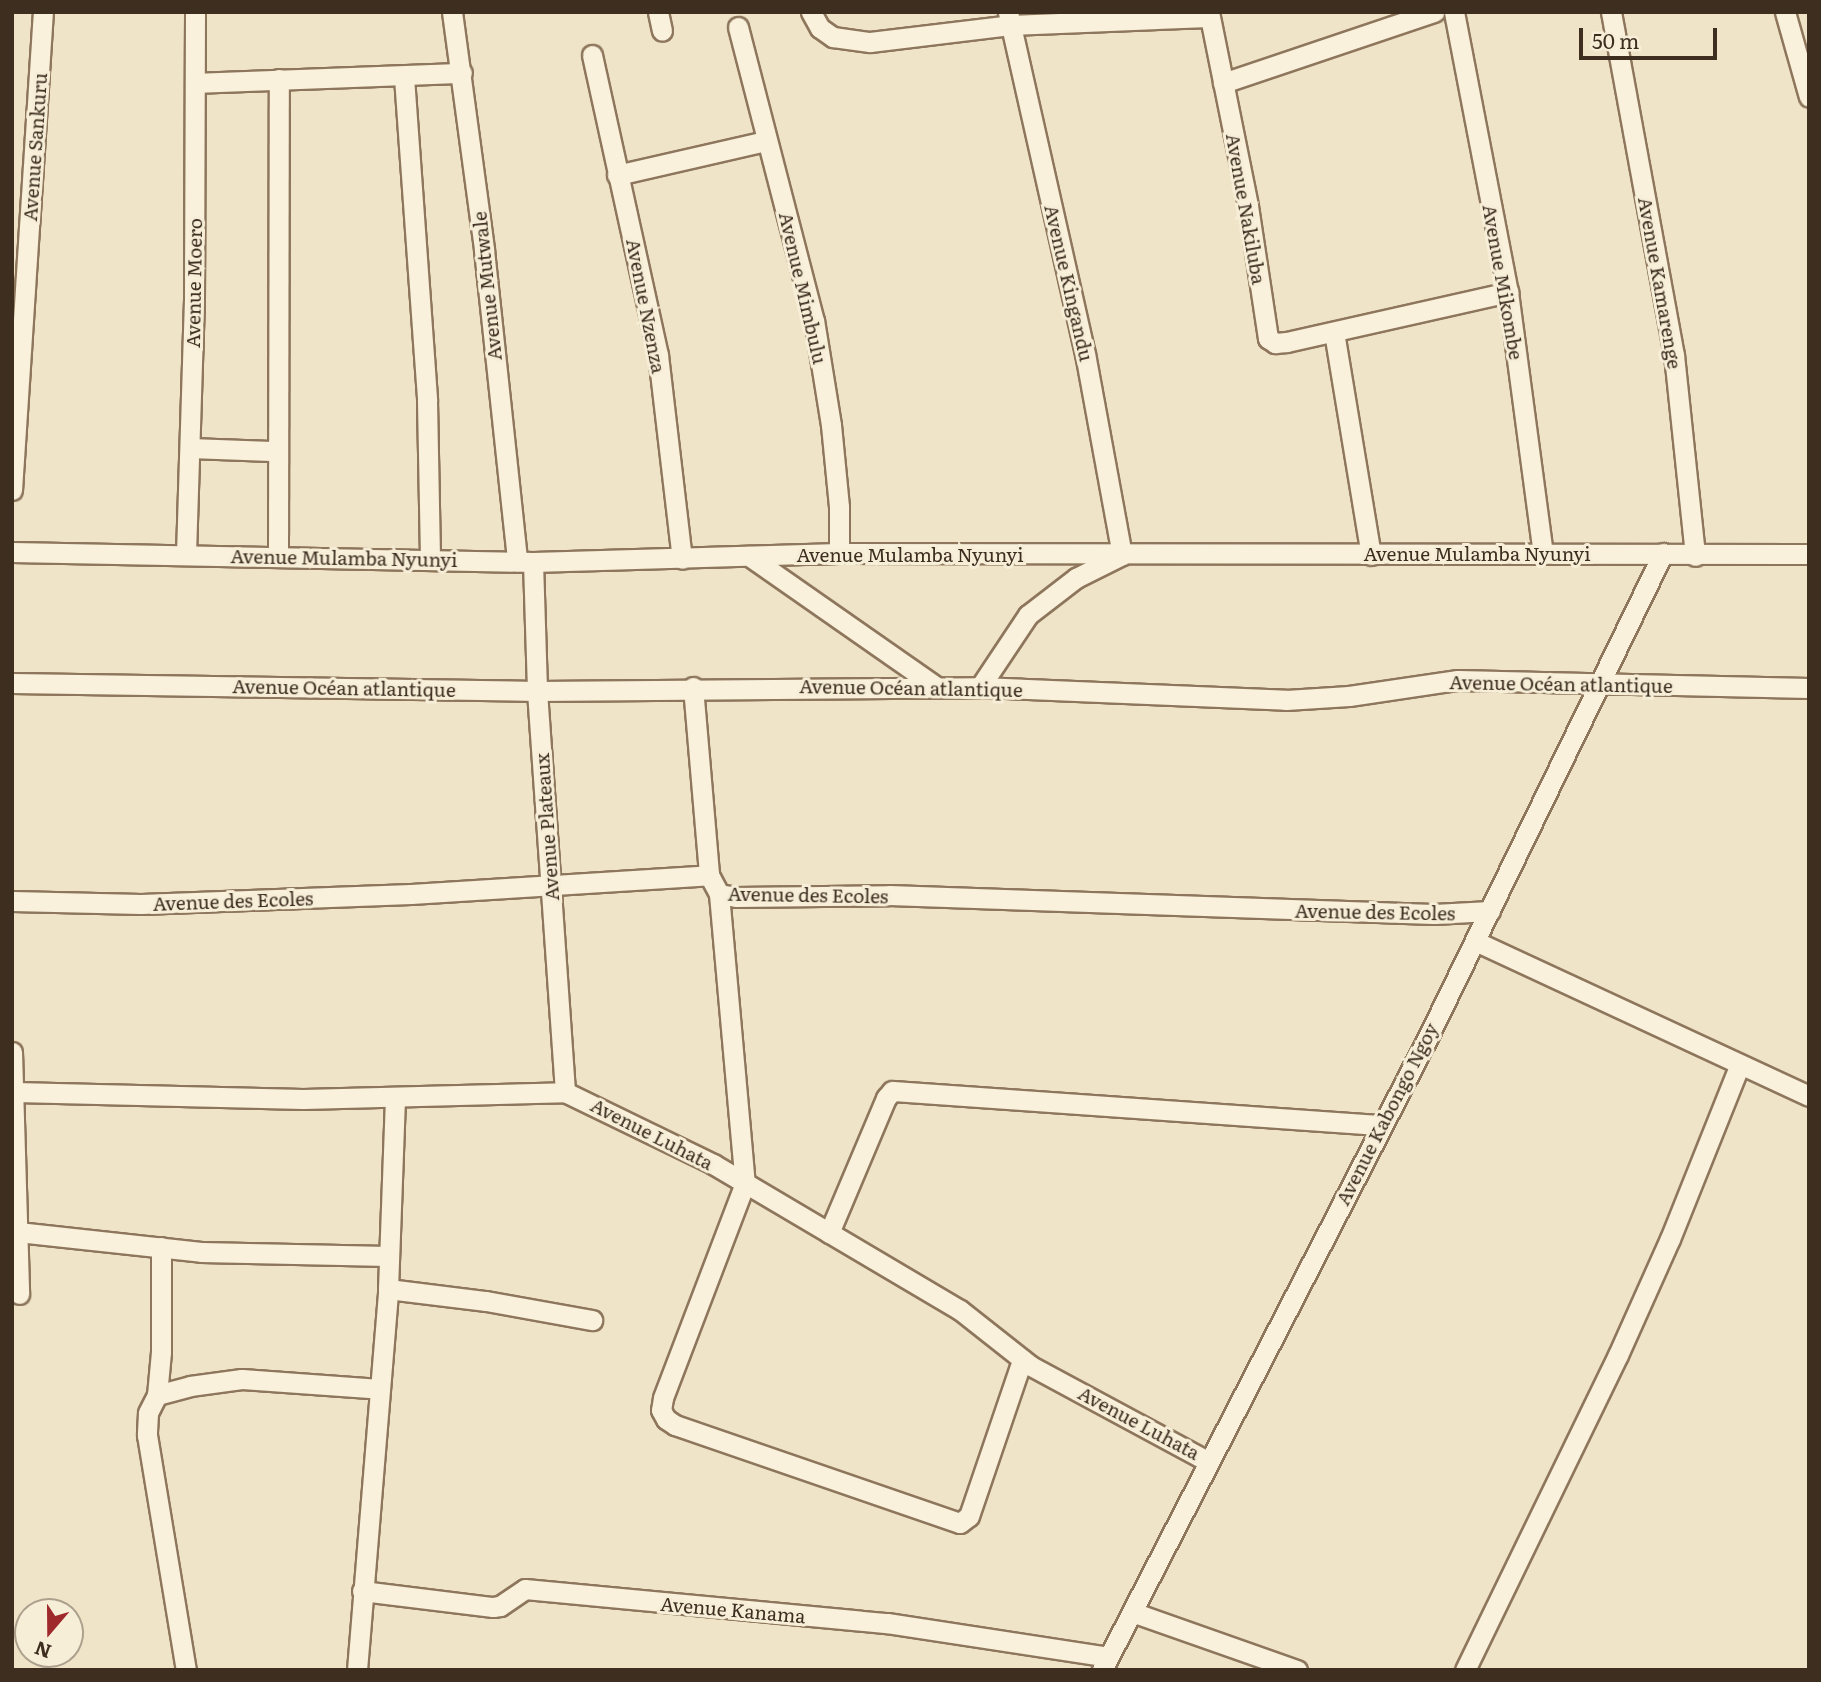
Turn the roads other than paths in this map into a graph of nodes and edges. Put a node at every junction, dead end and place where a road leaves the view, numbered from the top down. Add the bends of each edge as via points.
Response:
1 (43, 12) edge
2 (195, 12) edge
3 (452, 12) edge
4 (811, 12) edge
5 (1434, 12) edge
6 (1454, 12) edge
7 (1611, 12) edge
8 (1785, 12) edge
9 (1209, 15) edge
10 (1009, 19) edge
11 (738, 27) dead end
12 (592, 55) dead end
13 (462, 73) junction
14 (404, 77) junction
15 (279, 79) junction
16 (196, 83) junction
17 (1223, 83) junction
18 (1809, 97) edge
19 (766, 141) junction
20 (617, 175) junction
21 (1508, 292) junction
22 (1334, 332) junction
23 (277, 447) junction
24 (190, 448) junction
25 (12, 490) edge
26 (12, 552) edge
27 (839, 553) junction
28 (1544, 553) junction
29 (1663, 553) junction
30 (186, 554) junction
31 (1809, 554) edge
32 (1122, 555) junction
33 (1371, 555) junction
34 (278, 556) junction
35 (749, 556) junction
36 (1695, 556) junction
37 (682, 559) junction
38 (430, 560) junction
39 (525, 562) junction
40 (12, 683) edge
41 (1600, 683) junction
42 (693, 687) junction
43 (937, 687) junction
44 (980, 687) junction
45 (1809, 688) edge
46 (537, 691) junction
47 (709, 876) junction
48 (551, 883) junction
49 (719, 894) junction
50 (12, 901) edge
51 (1490, 911) junction
52 (1475, 941) junction
53 (12, 1052) edge
54 (1740, 1064) junction
55 (15, 1092) junction
56 (565, 1092) junction
57 (1809, 1096) edge
58 (396, 1097) junction
59 (1380, 1125) junction
60 (745, 1183) junction
61 (18, 1232) junction
62 (829, 1233) junction
63 (161, 1247) junction
64 (388, 1256) junction
65 (388, 1289) junction
66 (19, 1294) dead end
67 (592, 1320) dead end
68 (1022, 1360) junction
69 (380, 1389) junction
70 (157, 1395) junction
71 (1209, 1462) junction
72 (362, 1591) junction
73 (1132, 1612) junction
74 (1105, 1663) edge
75 (187, 1670) edge
76 (357, 1670) edge
77 (1297, 1670) edge
78 (1465, 1670) edge

1 - 25 street, Avenue Sankuru
2 - 16 street, Avenue Moero
3 - 13 street, Avenue Mutwale
4 - 10 street via 820,28 833,37 870,42
5 - 17 street
6 - 21 street, Avenue Mikombe
7 - 36 street, Avenue Kamarenge via 1674,355
8 - 18 street
9 - 10 street
9 - 17 street, Avenue Nakiluba
10 - 32 street, Avenue Kingandu via 1085,354
11 - 19 street, Avenue Mimbulu
12 - 20 street, Avenue Nzenza
13 - 14 street
13 - 39 street, Avenue Mutwale
14 - 15 street
14 - 38 street via 427,401
15 - 16 street
15 - 23 street
16 - 24 street, Avenue Moero
17 - 22 street, Avenue Nakiluba via 1268,338 1287,342
19 - 20 street
19 - 27 street, Avenue Mimbulu via 814,320 831,425
20 - 37 street, Avenue Nzenza via 658,355
21 - 22 street
21 - 28 street, Avenue Mikombe
22 - 33 street
23 - 24 street via 271,451
23 - 34 street
24 - 30 street, Avenue Moero
26 - 30 street, Avenue Mulamba Nyunyi
27 - 32 street, Avenue Mulamba Nyunyi
27 - 35 street, Avenue Mulamba Nyunyi
28 - 29 street, Avenue Mulamba Nyunyi
28 - 33 street, Avenue Mulamba Nyunyi
29 - 36 street, Avenue Mulamba Nyunyi
29 - 41 street, Avenue Kabongo Ngoy
30 - 34 street, Avenue Mulamba Nyunyi
31 - 36 street, Avenue Mulamba Nyunyi
32 - 33 street, Avenue Mulamba Nyunyi
32 - 44 street via 1057,590 1028,615
34 - 38 street, Avenue Mulamba Nyunyi
35 - 37 street, Avenue Mulamba Nyunyi
35 - 43 street
37 - 39 street, Avenue Mulamba Nyunyi
38 - 39 street, Avenue Mulamba Nyunyi
39 - 46 street, Avenue Plateaux
40 - 46 street, Avenue Océan atlantique
41 - 44 street, Avenue Océan atlantique via 1458,680 1286,700
41 - 45 street, Avenue Océan atlantique
41 - 51 street, Avenue Kabongo Ngoy
42 - 43 street, Avenue Océan atlantique
42 - 46 street, Avenue Océan atlantique
42 - 47 street
43 - 44 street, Avenue Océan atlantique
46 - 48 street, Avenue Plateaux
47 - 48 street, Avenue des Ecoles
47 - 49 street, Avenue des Ecoles
48 - 50 street, Avenue des Ecoles via 411,894 141,904
48 - 56 street, Avenue Plateaux
49 - 51 street, Avenue des Ecoles via 754,898 889,895 1434,914
49 - 60 street
51 - 52 street, Avenue Kabongo Ngoy
52 - 54 street, Avenue des Ecoles
52 - 59 street, Avenue Kabongo Ngoy
53 - 55 street
54 - 57 street, Avenue des Ecoles
54 - 78 street via 1618,1355
55 - 58 street, Avenue Luhata
55 - 61 street
56 - 58 street, Avenue Luhata
56 - 60 street, Avenue Luhata
58 - 64 street
59 - 62 street via 892,1091
59 - 71 street, Avenue Kabongo Ngoy
60 - 62 street, Avenue Luhata
60 - 68 street via 663,1398 661,1410 675,1425 960,1523 969,1516
61 - 63 street
61 - 66 street
62 - 68 street, Avenue Luhata via 960,1310
63 - 64 street
63 - 70 street
64 - 65 street
65 - 67 street
65 - 69 street
68 - 71 street, Avenue Luhata
69 - 70 street via 242,1379
69 - 72 street
70 - 75 street via 148,1413 147,1435
71 - 73 street, Avenue Kabongo Ngoy
72 - 74 street, Avenue Kanama via 493,1607 525,1589 887,1623
72 - 76 street
73 - 74 street, Avenue Kabongo Ngoy
73 - 77 street

